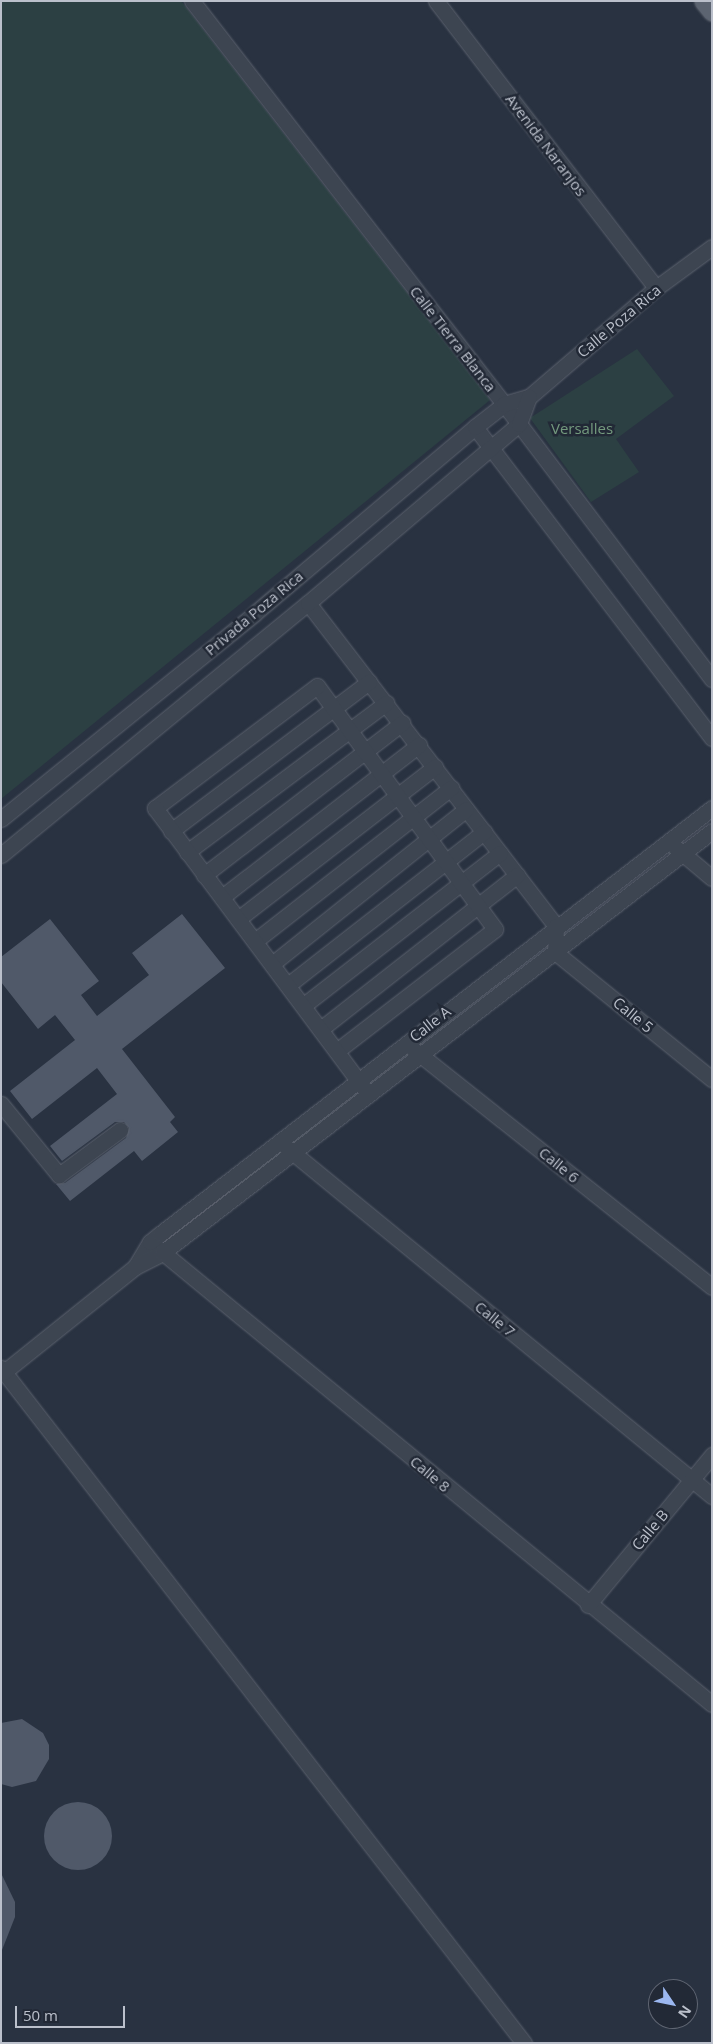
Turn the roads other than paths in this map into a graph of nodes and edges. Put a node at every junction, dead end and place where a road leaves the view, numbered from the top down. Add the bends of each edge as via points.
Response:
1 (192, 1) edge
2 (436, 1) edge
3 (704, 1) edge
4 (712, 11) edge
5 (712, 247) edge
6 (656, 288) junction
7 (529, 398) junction
8 (504, 404) junction
9 (519, 424) junction
10 (475, 427) junction
11 (490, 446) junction
12 (308, 603) junction
13 (712, 679) edge
14 (369, 682) junction
15 (386, 703) junction
16 (333, 708) junction
17 (402, 723) junction
18 (349, 730) junction
19 (712, 738) edge
20 (418, 745) junction
21 (364, 751) junction
22 (435, 767) junction
23 (381, 774) junction
24 (451, 788) junction
25 (397, 795) junction
26 (712, 808) edge
27 (466, 809) junction
28 (413, 818) junction
29 (1, 819) edge
30 (171, 831) junction
31 (712, 831) edge
32 (484, 832) junction
33 (429, 839) junction
34 (668, 841) junction
35 (187, 852) junction
36 (500, 853) junction
37 (682, 853) junction
38 (1, 855) edge
39 (446, 863) junction
40 (204, 874) junction
41 (517, 875) junction
42 (712, 878) edge
43 (461, 883) junction
44 (222, 897) junction
45 (477, 906) junction
46 (238, 919) junction
47 (556, 926) junction
48 (255, 941) junction
49 (555, 952) junction
50 (272, 964) junction
51 (288, 985) junction
52 (304, 1005) junction
53 (322, 1028) junction
54 (406, 1043) junction
55 (338, 1050) junction
56 (420, 1054) junction
57 (712, 1079) edge
58 (358, 1080) junction
59 (368, 1094) junction
60 (1, 1104) edge
61 (120, 1130) dead end
62 (279, 1141) junction
63 (292, 1152) junction
64 (150, 1242) junction
65 (162, 1253) junction
66 (135, 1267) junction
67 (712, 1287) edge
68 (3, 1370) edge
69 (712, 1455) edge
70 (691, 1479) junction
71 (712, 1496) edge
72 (588, 1604) junction
73 (712, 1704) edge
74 (524, 2043) edge

1 - 8 street, Calle Tierra Blanca
2 - 6 street, Avenida Naranjos
3 - 4 main road
5 - 6 street, Calle Poza Rica
6 - 7 street, Calle Poza Rica
7 - 8 street, Calle Poza Rica
7 - 9 street, Calle Poza Rica
8 - 9 street, Calle Tierra Blanca
8 - 10 street, Privada Poza Rica
9 - 11 street
9 - 13 street, Calle Tierra Blanca
10 - 11 street
10 - 29 street, Privada Poza Rica via 255,613
11 - 12 street
11 - 19 street
12 - 14 street
12 - 38 street
14 - 15 street
14 - 16 street
15 - 17 street
15 - 18 street
16 - 18 street
16 - 30 street
16 - 30 street via 317,686 162,802 155,808
17 - 20 street
17 - 21 street
18 - 21 street
18 - 35 street
20 - 22 street
20 - 23 street
21 - 23 street
21 - 40 street
22 - 24 street
22 - 25 street
23 - 25 street
23 - 44 street
24 - 27 street
24 - 28 street
25 - 28 street
25 - 46 street
26 - 34 street, Calle A
27 - 32 street
27 - 33 street
28 - 33 street
28 - 48 street
30 - 35 street
31 - 37 street, Calle A
32 - 36 street
32 - 39 street
33 - 39 street
33 - 50 street
34 - 37 street
34 - 47 street, Calle A
35 - 40 street
36 - 41 street
36 - 43 street
37 - 42 street
37 - 49 street, Calle A
39 - 43 street
39 - 51 street
40 - 44 street
41 - 45 street
41 - 47 street
43 - 45 street
43 - 52 street
44 - 46 street
45 - 53 street
45 - 55 street via 495,929
46 - 48 street
47 - 49 street
47 - 54 street, Calle A
48 - 50 street
49 - 56 street, Calle A
49 - 57 street, Calle 5
50 - 51 street
51 - 52 street
52 - 53 street
53 - 55 street
54 - 56 street, Calle 6
54 - 58 street, Calle A
55 - 58 street
56 - 59 street, Calle A
56 - 67 street, Calle 6
58 - 59 street
58 - 62 street, Calle A
59 - 63 street, Calle A
60 - 61 street via 59,1175
62 - 63 street, Calle 7
62 - 64 street, Calle A
63 - 65 street, Calle A
63 - 70 street, Calle 7
64 - 65 street, Calle 8
64 - 66 street
65 - 66 street, Calle A
65 - 72 street, Calle 8
66 - 68 street
68 - 74 street
69 - 70 street, Calle B
70 - 71 street, Calle 7
70 - 72 street, Calle B
72 - 73 street, Calle 8

